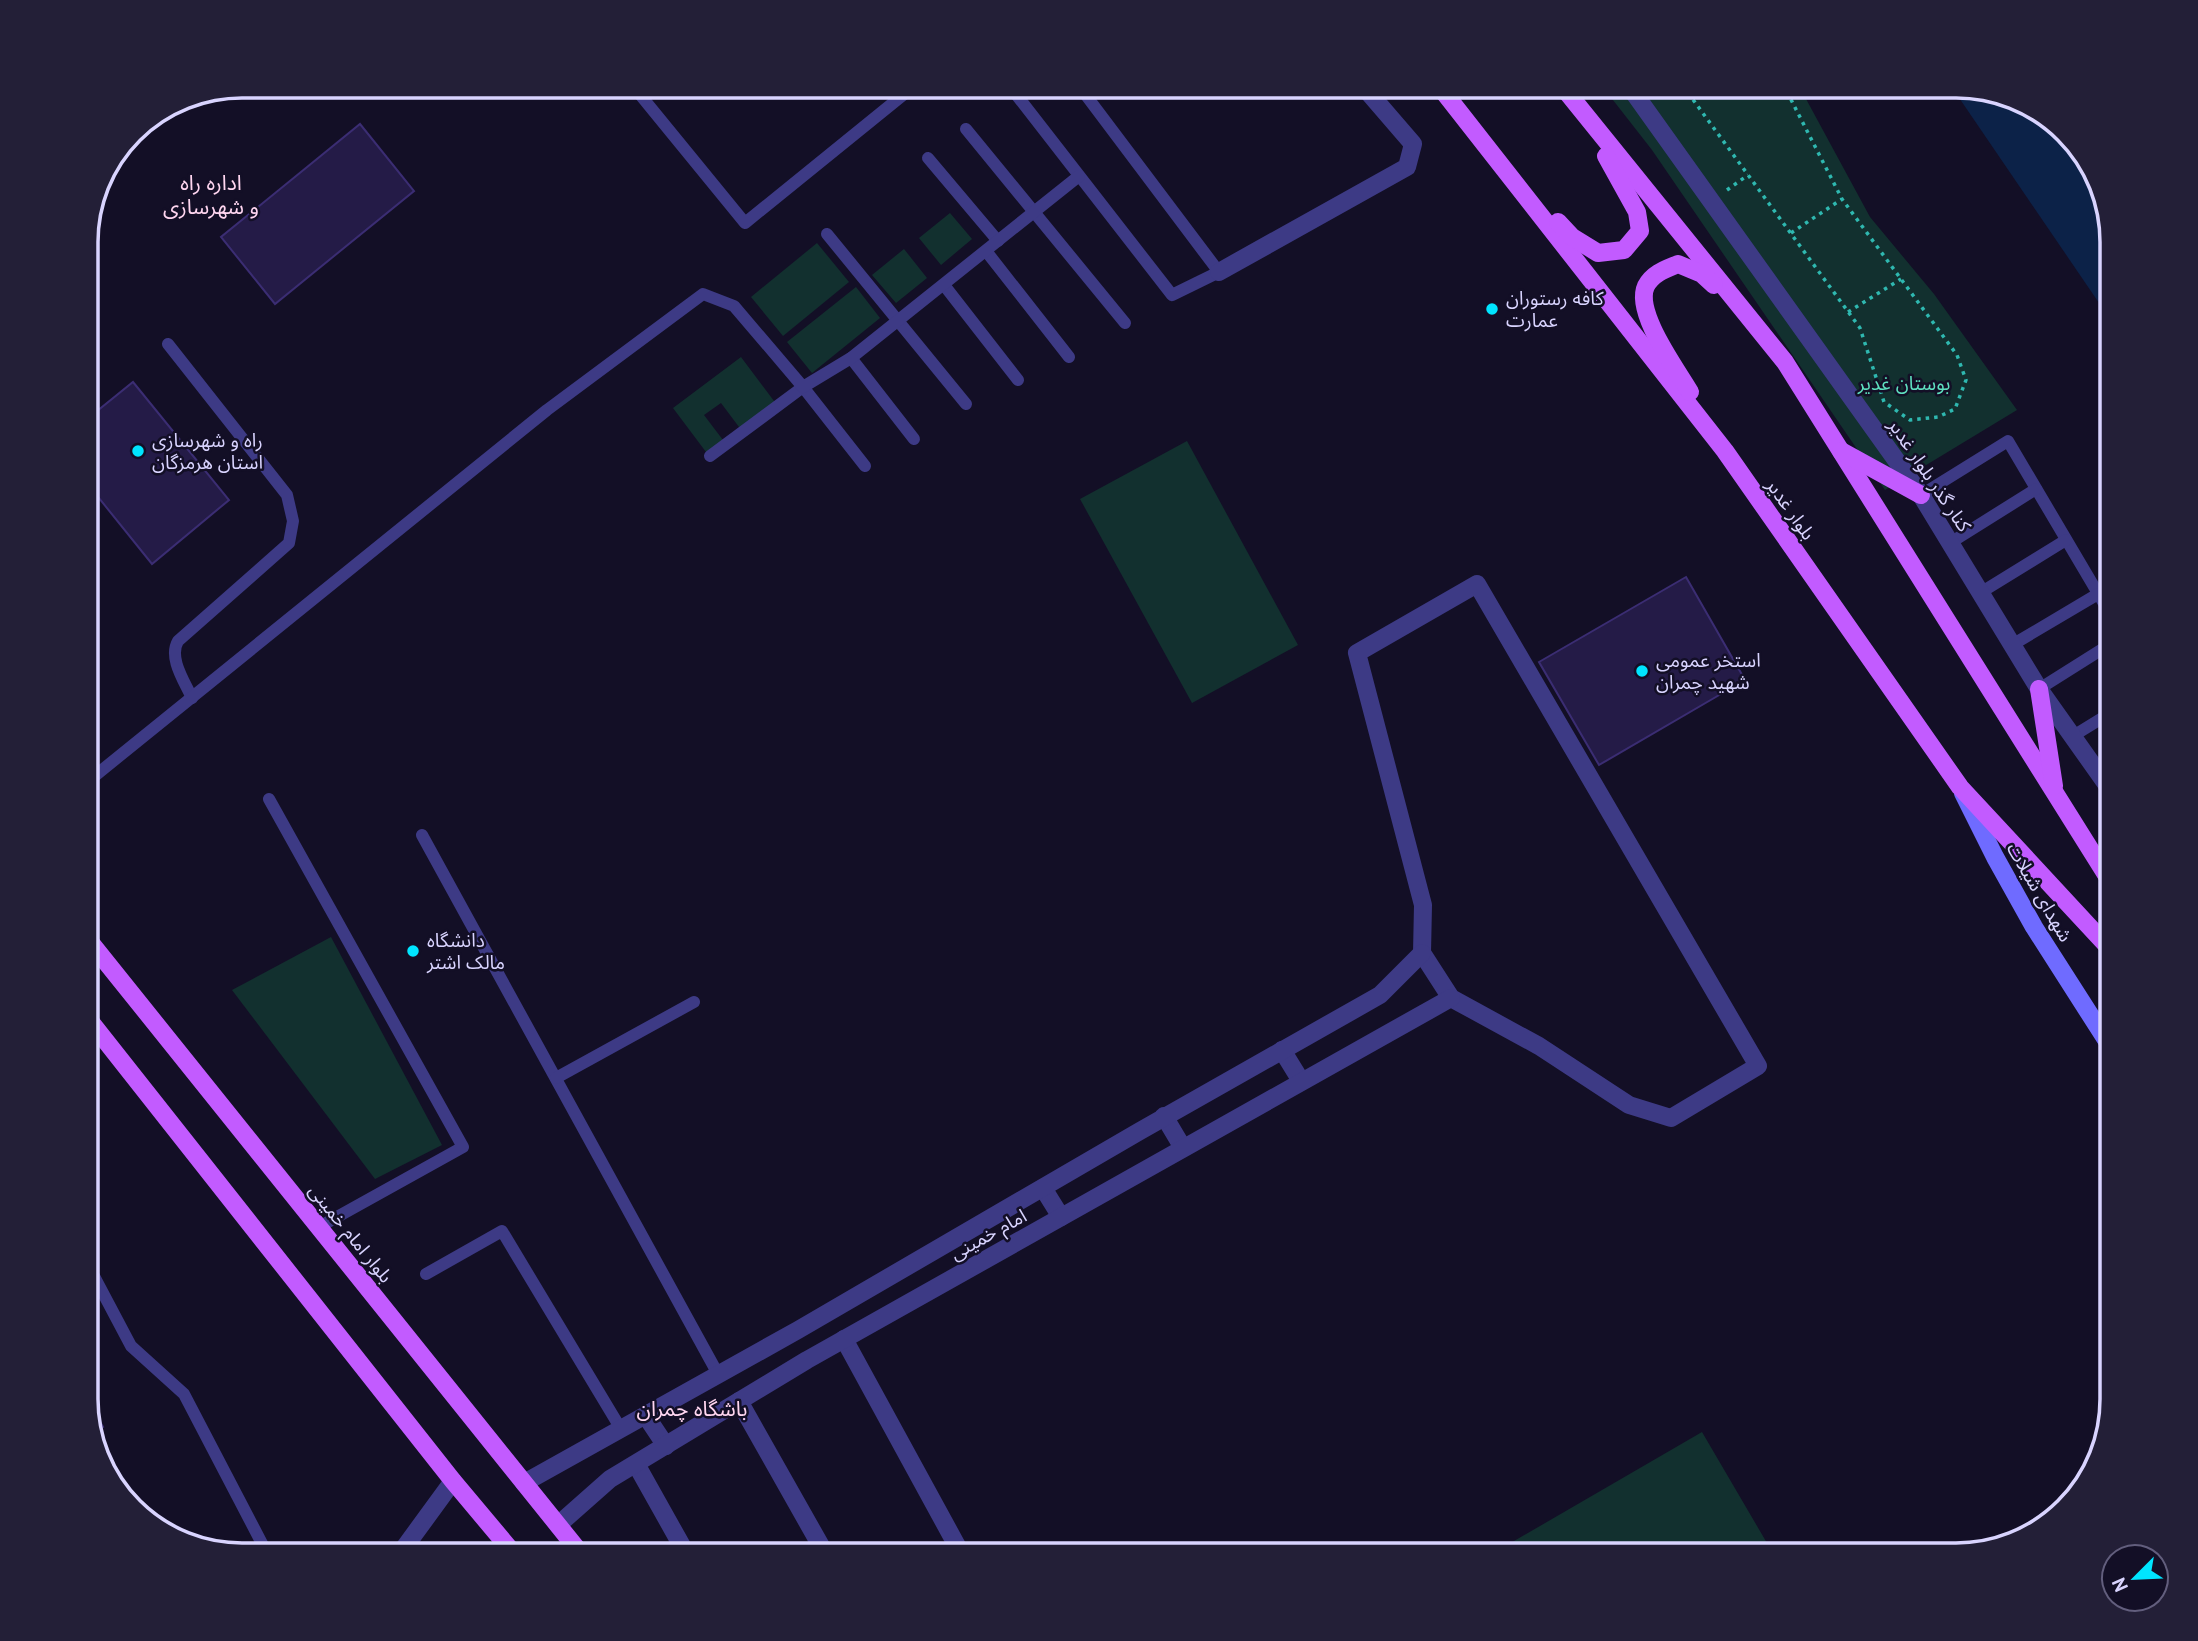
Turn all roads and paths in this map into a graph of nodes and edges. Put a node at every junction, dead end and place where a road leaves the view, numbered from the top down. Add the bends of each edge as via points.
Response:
1 (643, 98) edge
2 (899, 98) edge
3 (1019, 98) edge
4 (1088, 98) edge
5 (1373, 98) edge
6 (1449, 98) edge
7 (1570, 98) edge
8 (1572, 98) edge
9 (1638, 98) edge
10 (1692, 98) edge
11 (1790, 98) edge
12 (966, 129) dead end
13 (928, 158) dead end
14 (1500, 162) junction
15 (1079, 176) junction
16 (1842, 200) junction
17 (1034, 212) junction
18 (1790, 233) junction
19 (828, 234) dead end
20 (998, 241) junction
21 (986, 251) junction
22 (1219, 272) junction
23 (1900, 279) junction
24 (944, 285) junction
25 (1848, 312) junction
26 (898, 321) junction
27 (1125, 323) dead end
28 (168, 344) dead end
29 (1069, 357) dead end
30 (851, 358) junction
31 (1785, 362) junction
32 (1018, 380) dead end
33 (803, 387) junction
34 (966, 404) dead end
35 (1709, 431) junction
36 (914, 439) dead end
37 (1840, 450) junction
38 (710, 456) dead end
39 (865, 466) dead end
40 (2036, 489) junction
41 (1921, 495) junction
42 (2066, 540) junction
43 (1950, 543) junction
44 (1980, 593) junction
45 (2098, 594) junction
46 (2100, 597) edge
47 (2012, 645) junction
48 (2100, 651) edge
49 (2039, 689) junction
50 (192, 698) junction
51 (2100, 719) edge
52 (2073, 736) junction
53 (98, 773) edge
54 (2100, 773) edge
55 (1960, 787) junction
56 (2055, 793) junction
57 (270, 799) dead end
58 (422, 835) dead end
59 (2100, 865) edge
60 (2100, 938) edge
61 (98, 952) edge
62 (1422, 953) junction
63 (1451, 998) junction
64 (694, 1002) dead end
65 (2100, 1030) edge
66 (98, 1031) edge
67 (1282, 1049) junction
68 (556, 1079) junction
69 (1301, 1081) junction
70 (1164, 1116) junction
71 (1183, 1148) junction
72 (1043, 1188) junction
73 (1061, 1217) junction
74 (319, 1227) junction
75 (917, 1262) junction
76 (426, 1274) dead end
77 (98, 1284) edge
78 (933, 1289) junction
79 (798, 1330) junction
80 (844, 1339) junction
81 (814, 1356) junction
82 (718, 1374) junction
83 (739, 1401) junction
84 (646, 1416) junction
85 (621, 1429) junction
86 (666, 1446) junction
87 (636, 1464) junction
88 (453, 1480) junction
89 (524, 1483) junction
90 (558, 1525) junction
91 (262, 1543) edge
92 (408, 1543) edge
93 (504, 1543) edge
94 (572, 1543) edge
95 (680, 1543) edge
96 (819, 1543) edge
97 (955, 1543) edge

1 - 2 lane via 745,223
3 - 15 lane
4 - 22 lane
5 - 22 street via 1413,144 1406,167
6 - 14 main road, بلوار غدیر
7 - 14 main road via 1637,212 1640,230 1624,250 1598,253 1572,237
8 - 31 main road
9 - 41 street, کنار گذر بلوار غدیر
10 - 18 path
11 - 16 path
12 - 17 lane
13 - 20 lane
14 - 35 main road, بلوار غدیر
15 - 17 lane
15 - 22 lane via 1172,295
16 - 18 path
16 - 23 path
17 - 20 lane
17 - 27 lane
18 - 25 path
19 - 26 lane
20 - 21 lane
21 - 24 lane
21 - 29 lane
23 - 25 path
23 - 25 path via 1957,355 1966,380 1955,409 1938,417 1910,420 1884,402 1860,328
24 - 26 lane
24 - 32 lane
26 - 30 lane
26 - 34 lane
28 - 50 lane via 287,495 293,521 289,543 173,648
30 - 33 lane
30 - 36 lane
31 - 35 main road via 1702,274 1678,264 1659,271 1646,286 1643,305
31 - 37 main road
33 - 38 lane
33 - 39 lane
33 - 50 lane via 734,306 703,294 547,410
35 - 55 main road, بلوار غدیر
37 - 41 main road
37 - 56 main road
40 - 41 lane via 2008,442
40 - 42 lane
40 - 43 lane
41 - 43 street, کنار گذر بلوار غدیر
42 - 44 lane
42 - 45 lane
43 - 44 street, کنار گذر بلوار غدیر
44 - 47 street, کنار گذر بلوار غدیر
45 - 46 lane
45 - 47 lane
47 - 49 street, کنار گذر بلوار غدیر
48 - 49 lane
49 - 52 street, کنار گذر بلوار غدیر
49 - 56 main road
50 - 53 lane
51 - 52 lane
52 - 54 street, کنار گذر بلوار غدیر
55 - 60 main road, بلوار غدیر
55 - 65 main road, شهدای شیلات via 2034,927
56 - 59 main road
57 - 74 lane via 463,1147
58 - 68 lane
61 - 74 main road, بلوار امام خمینی
62 - 63 street
62 - 63 street via 1423,905 1357,653 1478,584 1758,1066 1671,1118 1629,1105 1539,1046
62 - 67 street via 1380,995
63 - 69 street, امام خمینی
64 - 68 lane
66 - 88 main road
67 - 69 street
67 - 70 street
68 - 82 lane
69 - 71 street, امام خمینی
70 - 71 street
70 - 72 street
71 - 73 street, امام خمینی
72 - 73 street
72 - 75 street
73 - 78 street, امام خمینی
74 - 89 main road, بلوار امام خمینی
75 - 78 street
75 - 79 street
76 - 85 lane via 502,1231
77 - 91 lane via 131,1346 184,1394
78 - 80 street, امام خمینی
79 - 81 street
79 - 82 street
80 - 81 street, امام خمینی
80 - 97 street
81 - 83 street, امام خمینی
82 - 84 street
83 - 86 street, امام خمینی
83 - 96 street
84 - 85 street
84 - 86 street
85 - 89 street
86 - 87 street, امام خمینی
87 - 90 street, امام خمینی via 610,1479
87 - 95 street
88 - 92 street
88 - 93 main road
89 - 90 main road, بلوار امام خمینی
90 - 94 main road, بلوار امام خمینی

